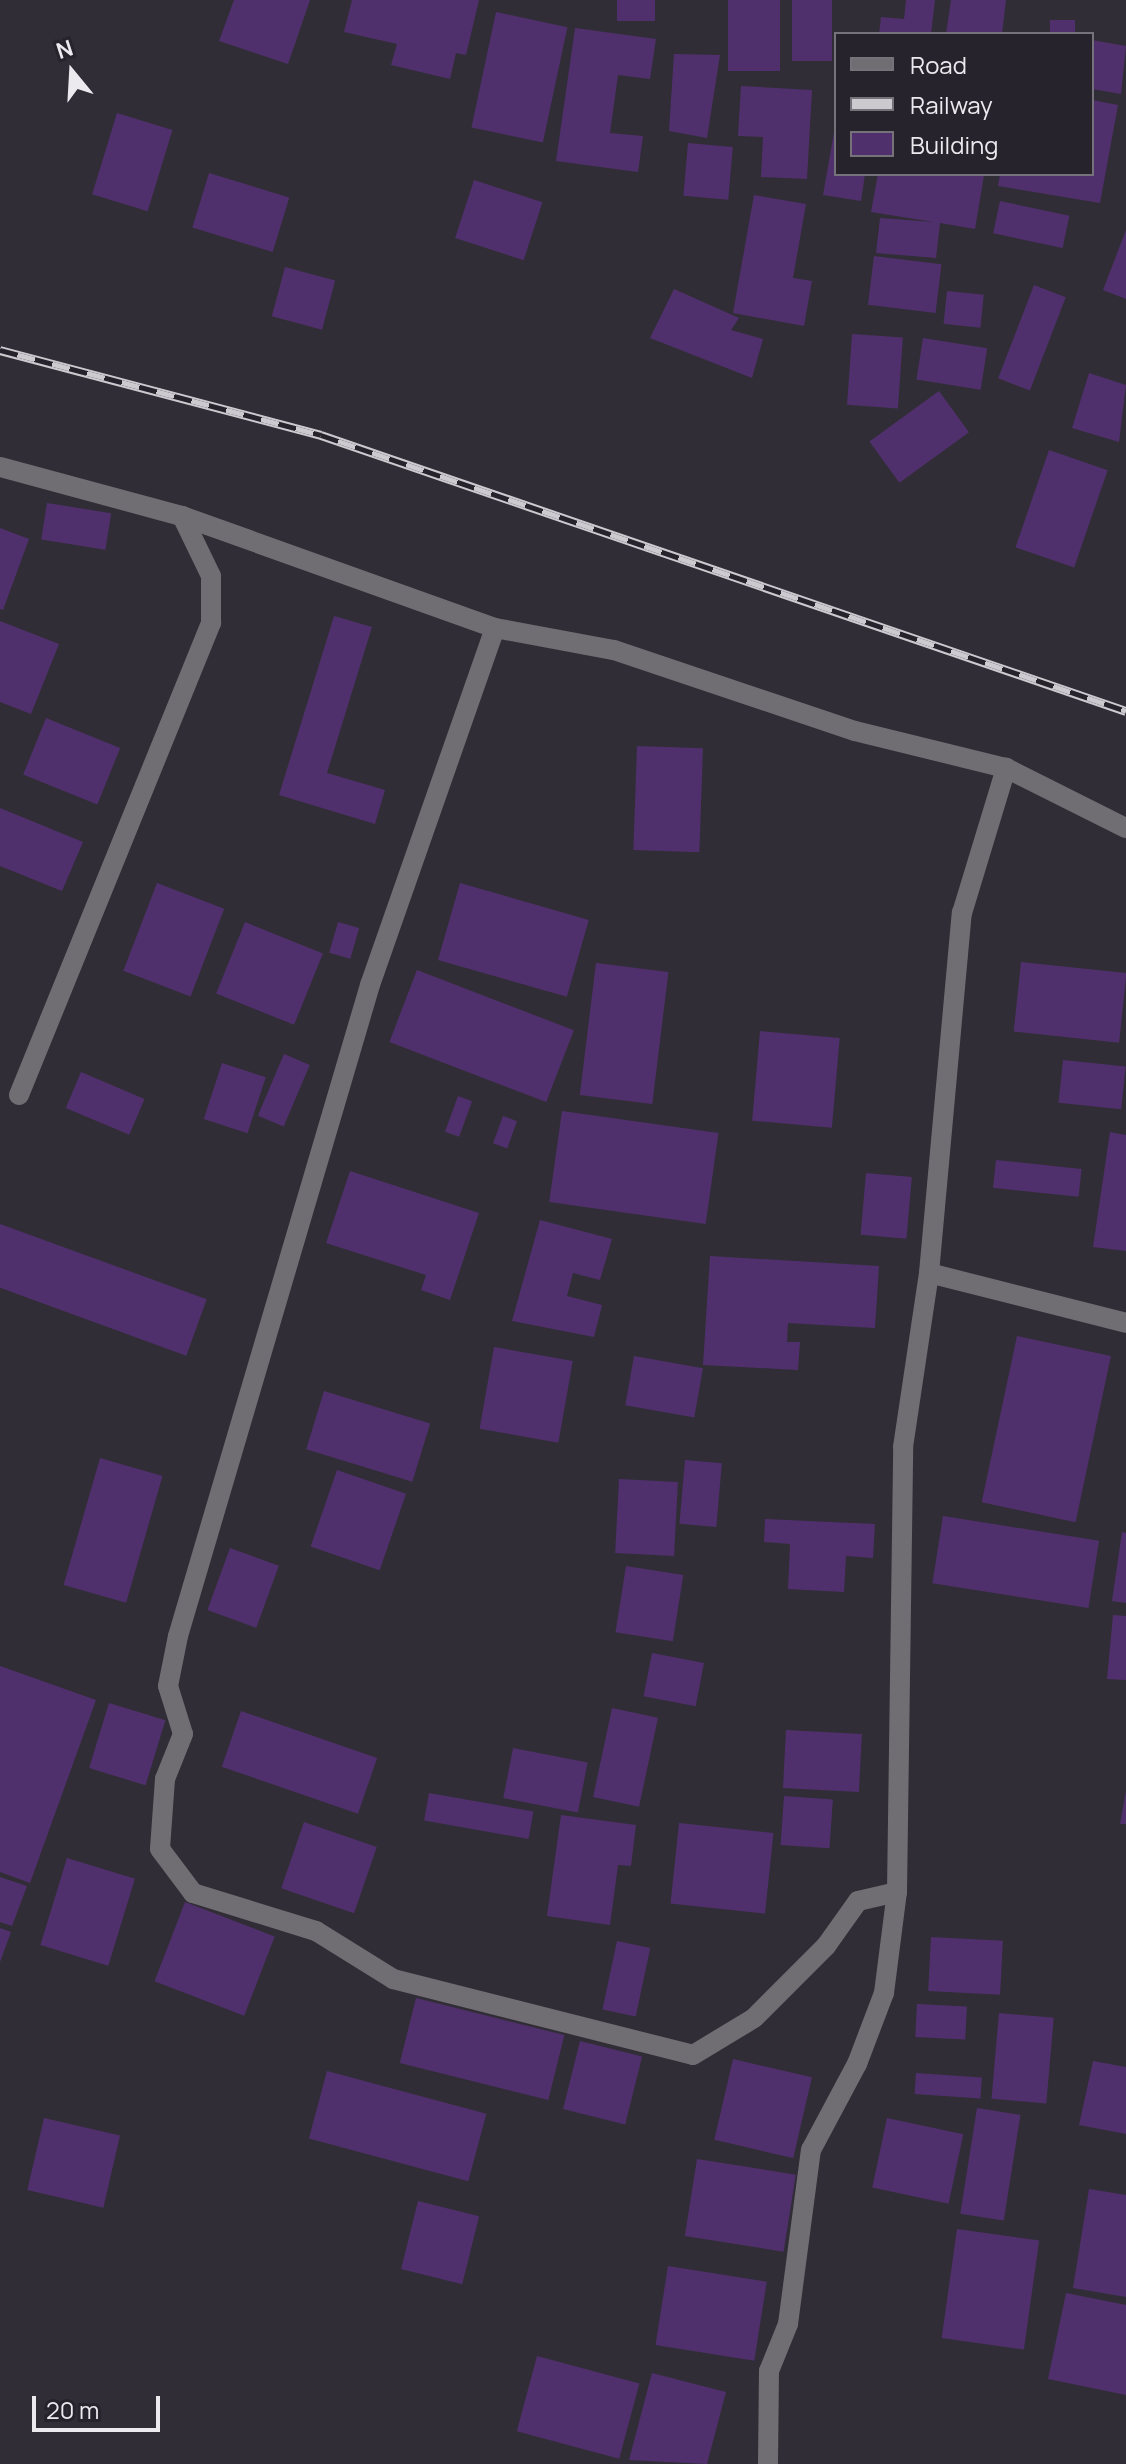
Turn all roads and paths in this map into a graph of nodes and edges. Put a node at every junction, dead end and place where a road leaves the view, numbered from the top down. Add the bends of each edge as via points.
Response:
1 (0, 467) edge
2 (182, 516) junction
3 (495, 628) junction
4 (1006, 768) junction
5 (1126, 828) edge
6 (19, 1095) dead end
7 (929, 1273) junction
8 (1126, 1323) edge
9 (897, 1892) junction
10 (768, 2464) edge

1 - 2 street
2 - 3 street
2 - 6 street via 211,576 211,623
3 - 4 street via 614,650 855,731
3 - 9 street via 370,985 178,1636 168,1686 183,1734 165,1779 160,1849 193,1893 316,1931 393,1979 693,2055 754,2018 826,1946 858,1901
4 - 5 street
4 - 7 street via 962,913
7 - 8 street
7 - 9 street via 903,1447
9 - 10 street via 884,1993 857,2064 811,2150 799,2264 769,2371

